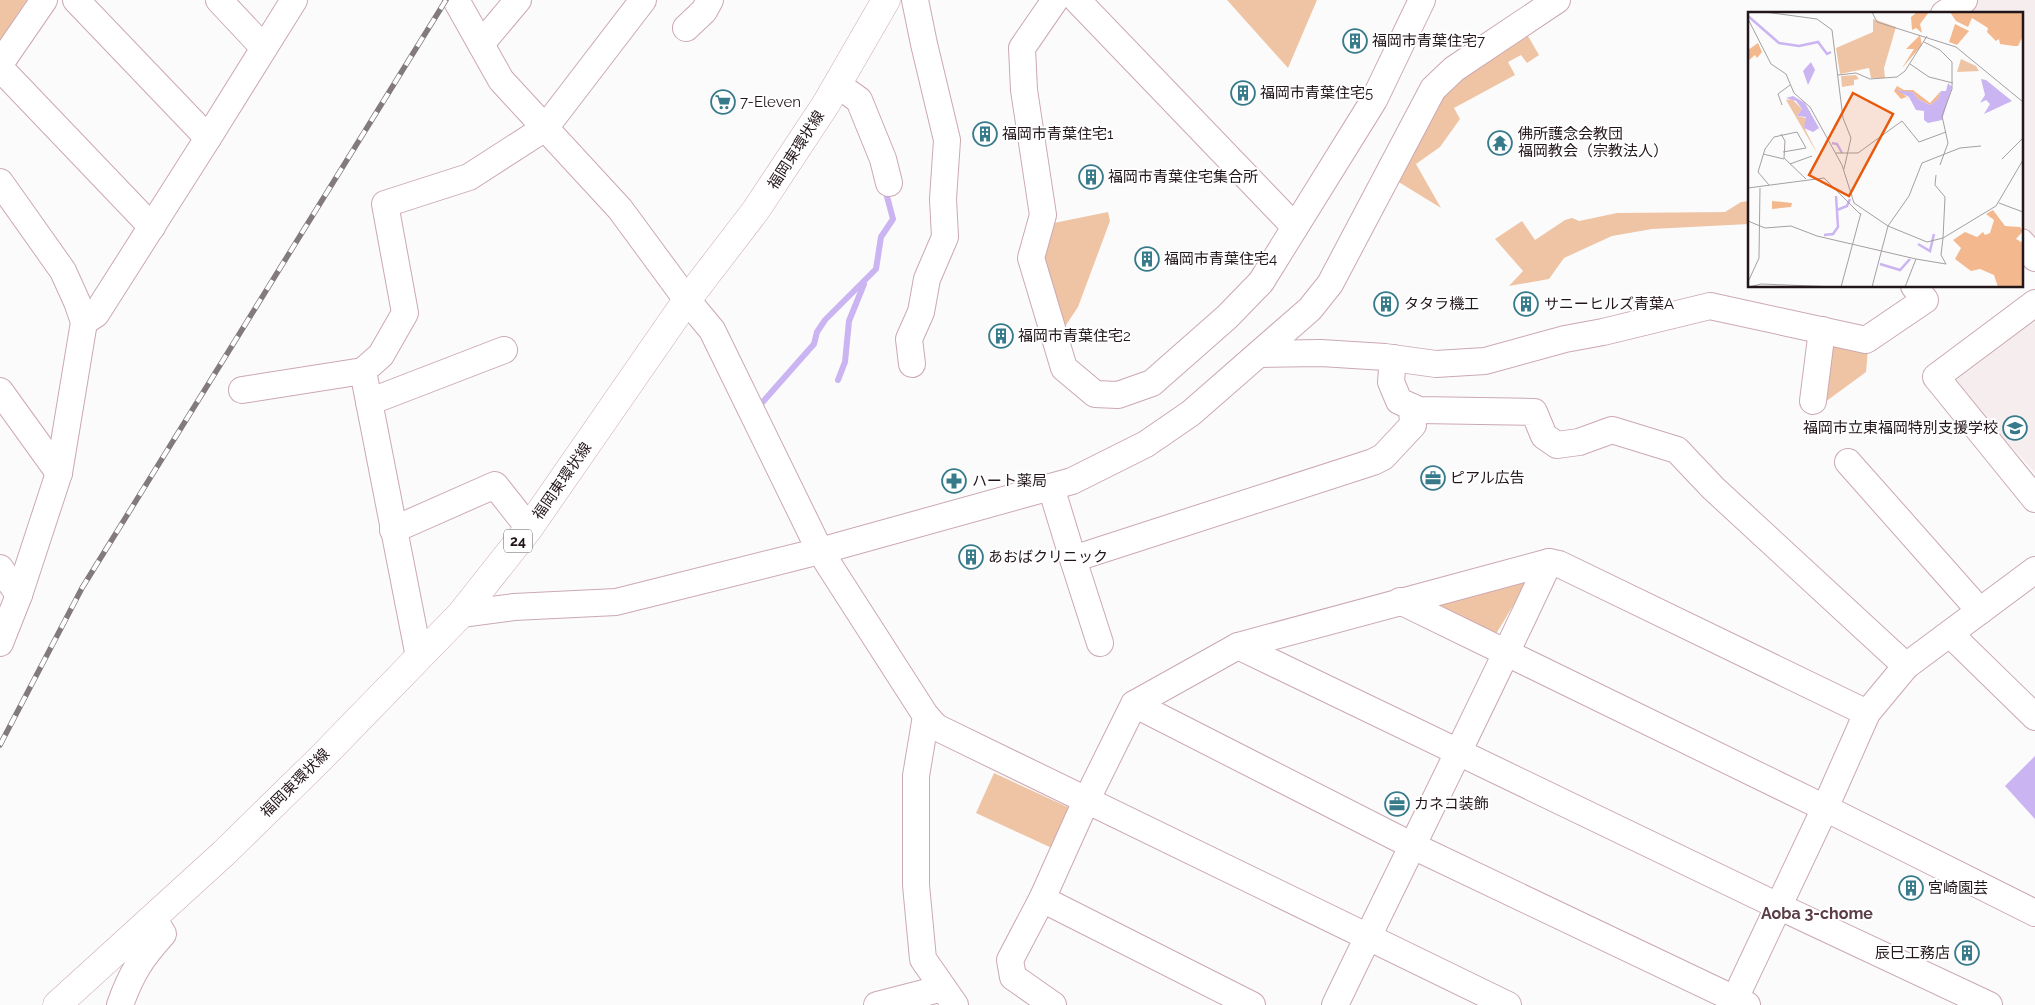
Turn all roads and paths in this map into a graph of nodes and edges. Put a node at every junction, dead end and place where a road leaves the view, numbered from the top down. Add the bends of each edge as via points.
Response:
1 (44, 0) edge
2 (76, 0) edge
3 (219, 0) edge
4 (294, 0) edge
5 (456, 0) edge
6 (518, 0) edge
7 (642, 0) edge
8 (710, 0) edge
9 (886, 0) edge
10 (916, 0) edge
11 (1055, 0) edge
12 (1077, 0) edge
13 (1422, 0) edge
14 (1557, 0) edge
15 (1964, 0) edge
16 (1947, 12) edge
17 (686, 28) dead end
18 (481, 44) junction
19 (263, 47) junction
20 (0, 64) edge
21 (0, 68) edge
22 (838, 85) junction
23 (545, 128) junction
24 (208, 138) junction
25 (0, 182) edge
26 (889, 183) dead end
27 (152, 227) junction
28 (1295, 227) junction
29 (2022, 243) edge
30 (2035, 258) edge
31 (1916, 288) edge
32 (687, 300) junction
33 (2035, 303) edge
34 (84, 322) junction
35 (1822, 330) junction
36 (504, 350) dead end
37 (1259, 354) junction
38 (1393, 358) junction
39 (912, 364) dead end
40 (363, 371) junction
41 (242, 390) dead end
42 (0, 391) edge
43 (1813, 401) dead end
44 (369, 402) junction
45 (1412, 407) junction
46 (1848, 462) dead end
47 (59, 473) junction
48 (1051, 487) junction
49 (2035, 499) edge
50 (528, 528) junction
51 (393, 530) junction
52 (820, 551) junction
53 (1073, 559) junction
54 (1549, 562) junction
55 (0, 568) edge
56 (2035, 570) edge
57 (19, 595) junction
58 (1400, 601) junction
59 (1980, 611) junction
60 (461, 614) junction
61 (1950, 634) junction
62 (0, 643) edge
63 (1100, 643) dead end
64 (1238, 646) junction
65 (1506, 654) junction
66 (419, 658) junction
67 (1906, 666) junction
68 (1134, 704) junction
69 (1866, 713) junction
70 (926, 716) junction
71 (2035, 717) edge
72 (1458, 752) junction
73 (1086, 801) junction
74 (1824, 808) junction
75 (1412, 845) junction
76 (1042, 899) junction
77 (1778, 906) junction
78 (2035, 913) edge
79 (153, 918) junction
80 (1367, 937) junction
81 (949, 996) edge
82 (1738, 1003) edge
83 (57, 1005) edge
84 (120, 1005) edge
85 (877, 1005) edge
86 (1053, 1005) edge
87 (1252, 1005) edge
88 (1335, 1005) edge
89 (1508, 1005) edge
90 (1989, 1005) edge

1 - 20 street
2 - 24 street
3 - 19 street
4 - 19 street
5 - 18 street
6 - 18 street
7 - 23 street
8 - 17 street via 704,11
9 - 22 main road, 福岡東環状線 / 24
10 - 39 street via 947,140 943,199 945,237 927,279 921,312 909,339
11 - 28 street via 1022,48 1024,90 1043,215 1031,258 1064,368 1096,394 1118,395 1152,383 1227,317 1261,282
12 - 28 street
13 - 28 street via 1374,100
14 - 37 street via 1454,69 1433,89 1330,284 1310,309
15 - 16 street
18 - 23 street via 501,80
19 - 24 street
21 - 27 street
22 - 26 street via 859,100 883,159
22 - 32 main road, 福岡東環状線 / 24 via 756,210
23 - 32 street via 620,209
23 - 40 street via 469,177 385,204 405,313 381,355
24 - 27 street
25 - 34 street via 63,271
27 - 34 street via 96,314
29 - 30 street
31 - 35 street via 1925,300 1866,340
32 - 50 main road, 福岡東環状線 / 24
32 - 52 street via 712,330
33 - 49 street via 1936,377
34 - 47 street
35 - 38 street via 1710,306 1485,361 1436,364
35 - 43 street
36 - 44 street
37 - 38 street via 1320,353
37 - 48 street via 1191,413 1146,444 1072,481
38 - 45 street via 1391,382 1399,401
40 - 41 street
40 - 44 street
42 - 47 street
44 - 51 street
45 - 53 street via 1413,425 1383,457 1373,462
45 - 67 street via 1419,410 1534,412 1544,436 1557,445 1580,442 1612,430 1677,450 1713,488
46 - 59 street
47 - 57 street
48 - 52 street
48 - 53 street
50 - 51 street via 495,485
50 - 60 main road, 福岡東環状線 / 24
51 - 66 street
52 - 60 street via 616,602 514,607
52 - 70 street
53 - 63 street
54 - 58 street
54 - 65 street
54 - 69 street
55 - 57 street
56 - 59 street
57 - 62 street
58 - 64 street
58 - 65 street
59 - 61 street
60 - 66 main road, 福岡東環状線 / 24
61 - 67 street
61 - 71 street
64 - 68 street
64 - 72 street
65 - 72 street
65 - 74 street
66 - 79 main road, 福岡東環状線 / 24 via 278,801
67 - 69 street
68 - 73 street
68 - 75 street
69 - 74 street
70 - 73 street via 936,727
70 - 81 street via 916,776 916,886 923,958
72 - 75 street
72 - 77 street
73 - 76 street
73 - 80 street
74 - 77 street
74 - 78 street
75 - 80 street
75 - 82 street
76 - 86 street via 1010,960 1013,977
76 - 87 street
77 - 82 street
77 - 90 street
79 - 83 main road, 福岡東環状線 / 24
79 - 84 street via 163,934 130,977
80 - 88 street
80 - 89 street
81 - 85 street

